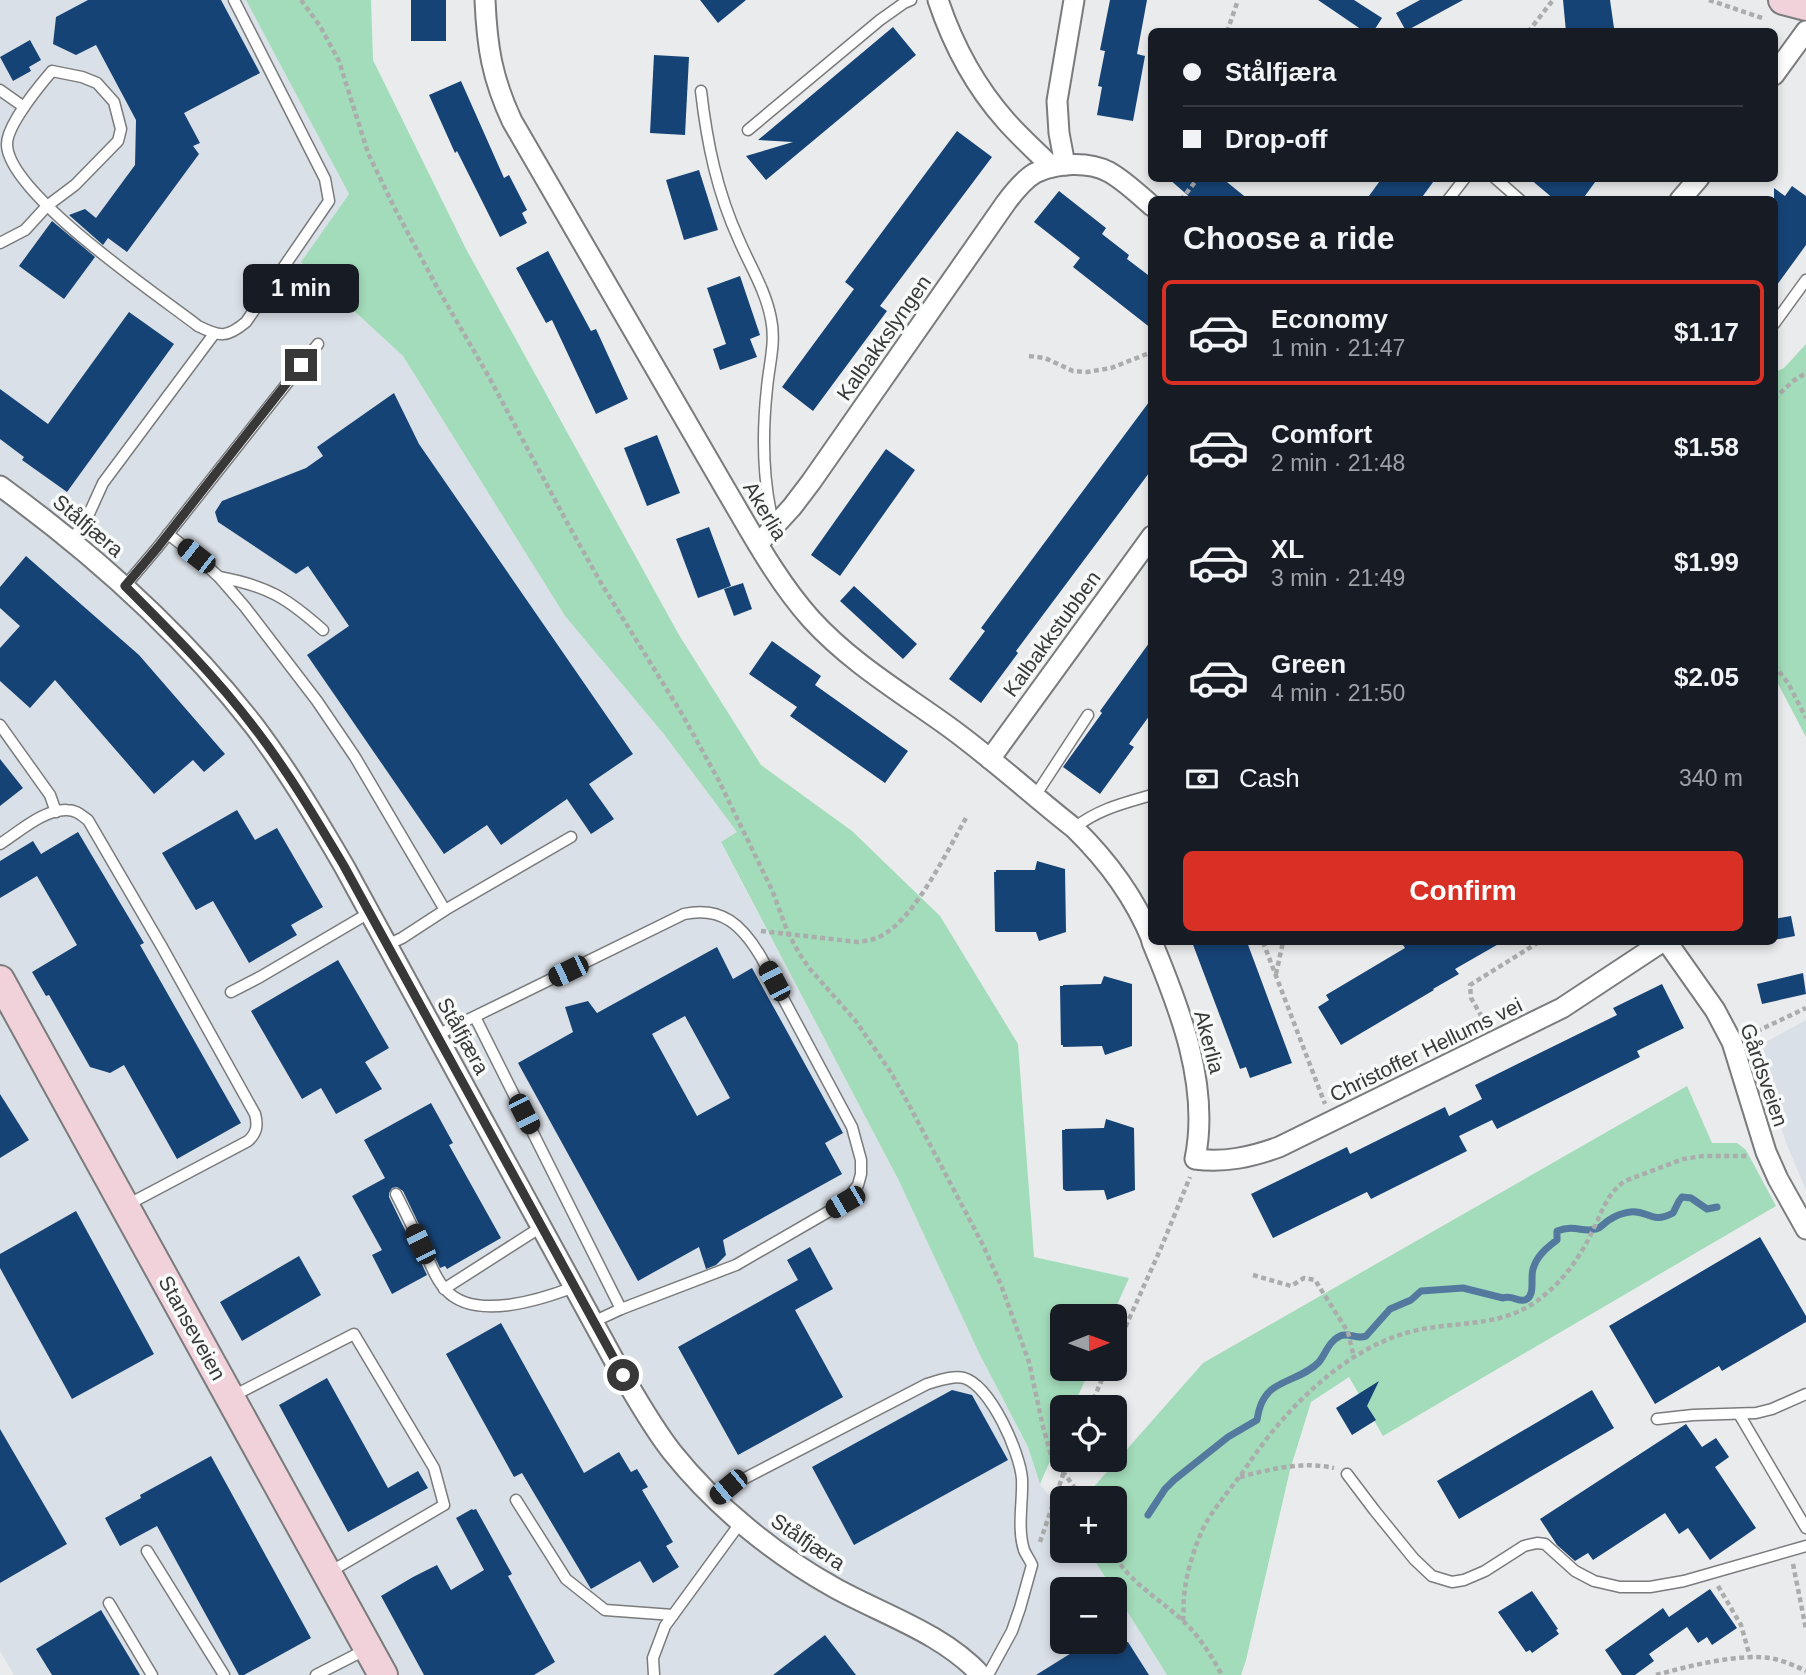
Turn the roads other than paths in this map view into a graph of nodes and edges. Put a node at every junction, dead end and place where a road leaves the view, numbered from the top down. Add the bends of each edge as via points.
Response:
1 (234, 0) edge
2 (485, 0) edge
3 (911, 0) edge
4 (938, 0) edge
5 (1074, 0) edge
6 (1806, 6) edge
7 (1779, 11) edge
8 (1806, 31) edge
9 (1778, 70) edge
10 (0, 90) edge
11 (701, 91) dead end
12 (24, 107) junction
13 (748, 130) dead end
14 (1059, 166) junction
15 (1462, 182) edge
16 (1500, 182) edge
17 (1696, 182) edge
18 (1451, 196) edge
19 (1515, 196) edge
20 (1683, 196) edge
21 (1148, 203) edge
22 (47, 206) junction
23 (0, 243) edge
24 (1806, 280) edge
25 (1778, 318) edge
26 (214, 334) junction
27 (318, 344) dead end
28 (0, 486) edge
29 (775, 526) junction
30 (168, 534) junction
31 (70, 539) junction
32 (1148, 542) edge
33 (758, 544) junction
34 (219, 577) junction
35 (125, 586) junction
36 (323, 630) dead end
37 (1088, 715) dead end
38 (0, 725) edge
39 (990, 759) junction
40 (1035, 796) junction
41 (1148, 797) edge
42 (56, 812) junction
43 (1074, 828) junction
44 (571, 837) dead end
45 (0, 844) edge
46 (445, 910) junction
47 (369, 913) junction
48 (1148, 933) edge
49 (387, 945) junction
50 (1153, 945) edge
51 (1656, 945) edge
52 (1669, 945) edge
53 (0, 980) edge
54 (231, 992) dead end
55 (475, 1017) junction
56 (437, 1035) junction
57 (1195, 1159) joint
58 (396, 1194) dead end
59 (124, 1206) junction
60 (541, 1227) junction
61 (1806, 1228) edge
62 (574, 1287) junction
63 (444, 1289) junction
64 (621, 1309) junction
65 (593, 1322) junction
66 (1806, 1394) edge
67 (230, 1397) junction
68 (1739, 1414) junction
69 (1657, 1419) dead end
70 (1347, 1474) road end
71 (715, 1499) junction
72 (516, 1500) dead end
73 (741, 1522) junction
74 (1806, 1528) edge
75 (1806, 1546) edge
76 (147, 1551) dead end
77 (327, 1573) junction
78 (109, 1603) dead end
79 (673, 1615) junction
80 (369, 1649) junction
81 (152, 1675) edge
82 (224, 1675) edge
83 (316, 1675) edge
84 (383, 1675) edge
85 (654, 1675) edge
86 (981, 1675) edge
87 (988, 1675) edge

1 - 26 lane via 325,179 329,201 246,322 233,333
2 - 33 street, Akerlia via 488,50 512,121
3 - 13 lane via 880,20
4 - 14 street via 979,88 1007,122
5 - 14 street via 1057,101
6 - 7 street
8 - 9 street
10 - 12 lane
11 - 29 lane via 714,173 772,321 764,455
12 - 22 lane via 7,145 19,174
12 - 22 lane via 52,72 97,83 114,102 120,121 118,141
14 - 21 street via 1099,167
14 - 29 street, Kalbakkslyngen via 1035,173 1005,204 811,482
15 - 18 lane
16 - 19 lane
17 - 20 street
22 - 23 lane via 25,230
22 - 26 lane via 71,229
24 - 25 lane
26 - 31 lane via 103,483 83,527
27 - 30 lane
28 - 31 street, Stålfjæra
29 - 33 street, Kalbakkslyngen
30 - 34 lane
30 - 35 lane
31 - 35 street, Stålfjæra
32 - 39 street, Kalbakkstubben
33 - 39 street, Akerlia via 809,617 834,643
34 - 36 lane via 281,596
34 - 46 lane via 317,701
35 - 47 street, Stålfjæra via 195,656 255,728 303,796
37 - 40 lane
38 - 42 lane via 50,795
39 - 40 street, Akerlia
40 - 43 street, Akerlia
41 - 43 lane via 1105,809
42 - 45 lane
42 - 59 lane via 69,810 88,820 163,947 257,1123 248,1141
43 - 48 street, Akerlia via 1123,884
44 - 46 lane
46 - 49 lane
47 - 49 street, Stålfjæra
47 - 54 lane
49 - 56 street, Stålfjæra
50 - 57 street, Akerlia via 1196,1074 1200,1116
51 - 57 street, Christoffer Hellums vei via 1562,1008 1279,1147 1240,1159
52 - 61 street, Gårdsveien via 1732,1042 1766,1152
53 - 59 street, Stanseveien
55 - 56 lane
55 - 64 lane
55 - 64 lane via 684,914 709,911 744,933 761,957 852,1127 861,1174 845,1202 736,1265
56 - 60 street, Stålfjæra
58 - 63 lane
59 - 67 street, Stanseveien
60 - 62 street, Stålfjæra
60 - 63 lane
62 - 63 lane via 489,1307 457,1300
62 - 65 street, Stålfjæra
64 - 65 lane
65 - 71 street, Stålfjæra via 653,1425
66 - 68 lane via 1772,1409
67 - 77 street, Stanseveien
67 - 77 lane via 354,1334 434,1468 444,1505
68 - 69 lane
68 - 74 lane
70 - 75 lane via 1414,1559 1432,1576 1452,1582 1485,1571 1524,1546 1537,1543 1545,1544 1594,1581 1620,1587 1684,1581
71 - 73 street, Stålfjæra
71 - 87 lane via 728,1487 927,1384 964,1378 979,1387 1018,1455 1021,1528 1032,1565 1012,1631
72 - 79 lane via 566,1579 604,1610
73 - 79 lane
73 - 86 street, Stålfjæra via 809,1573 944,1644
76 - 82 lane
77 - 80 street, Stanseveien
78 - 81 lane
79 - 85 lane via 653,1658
80 - 83 lane
80 - 84 street, Stanseveien

